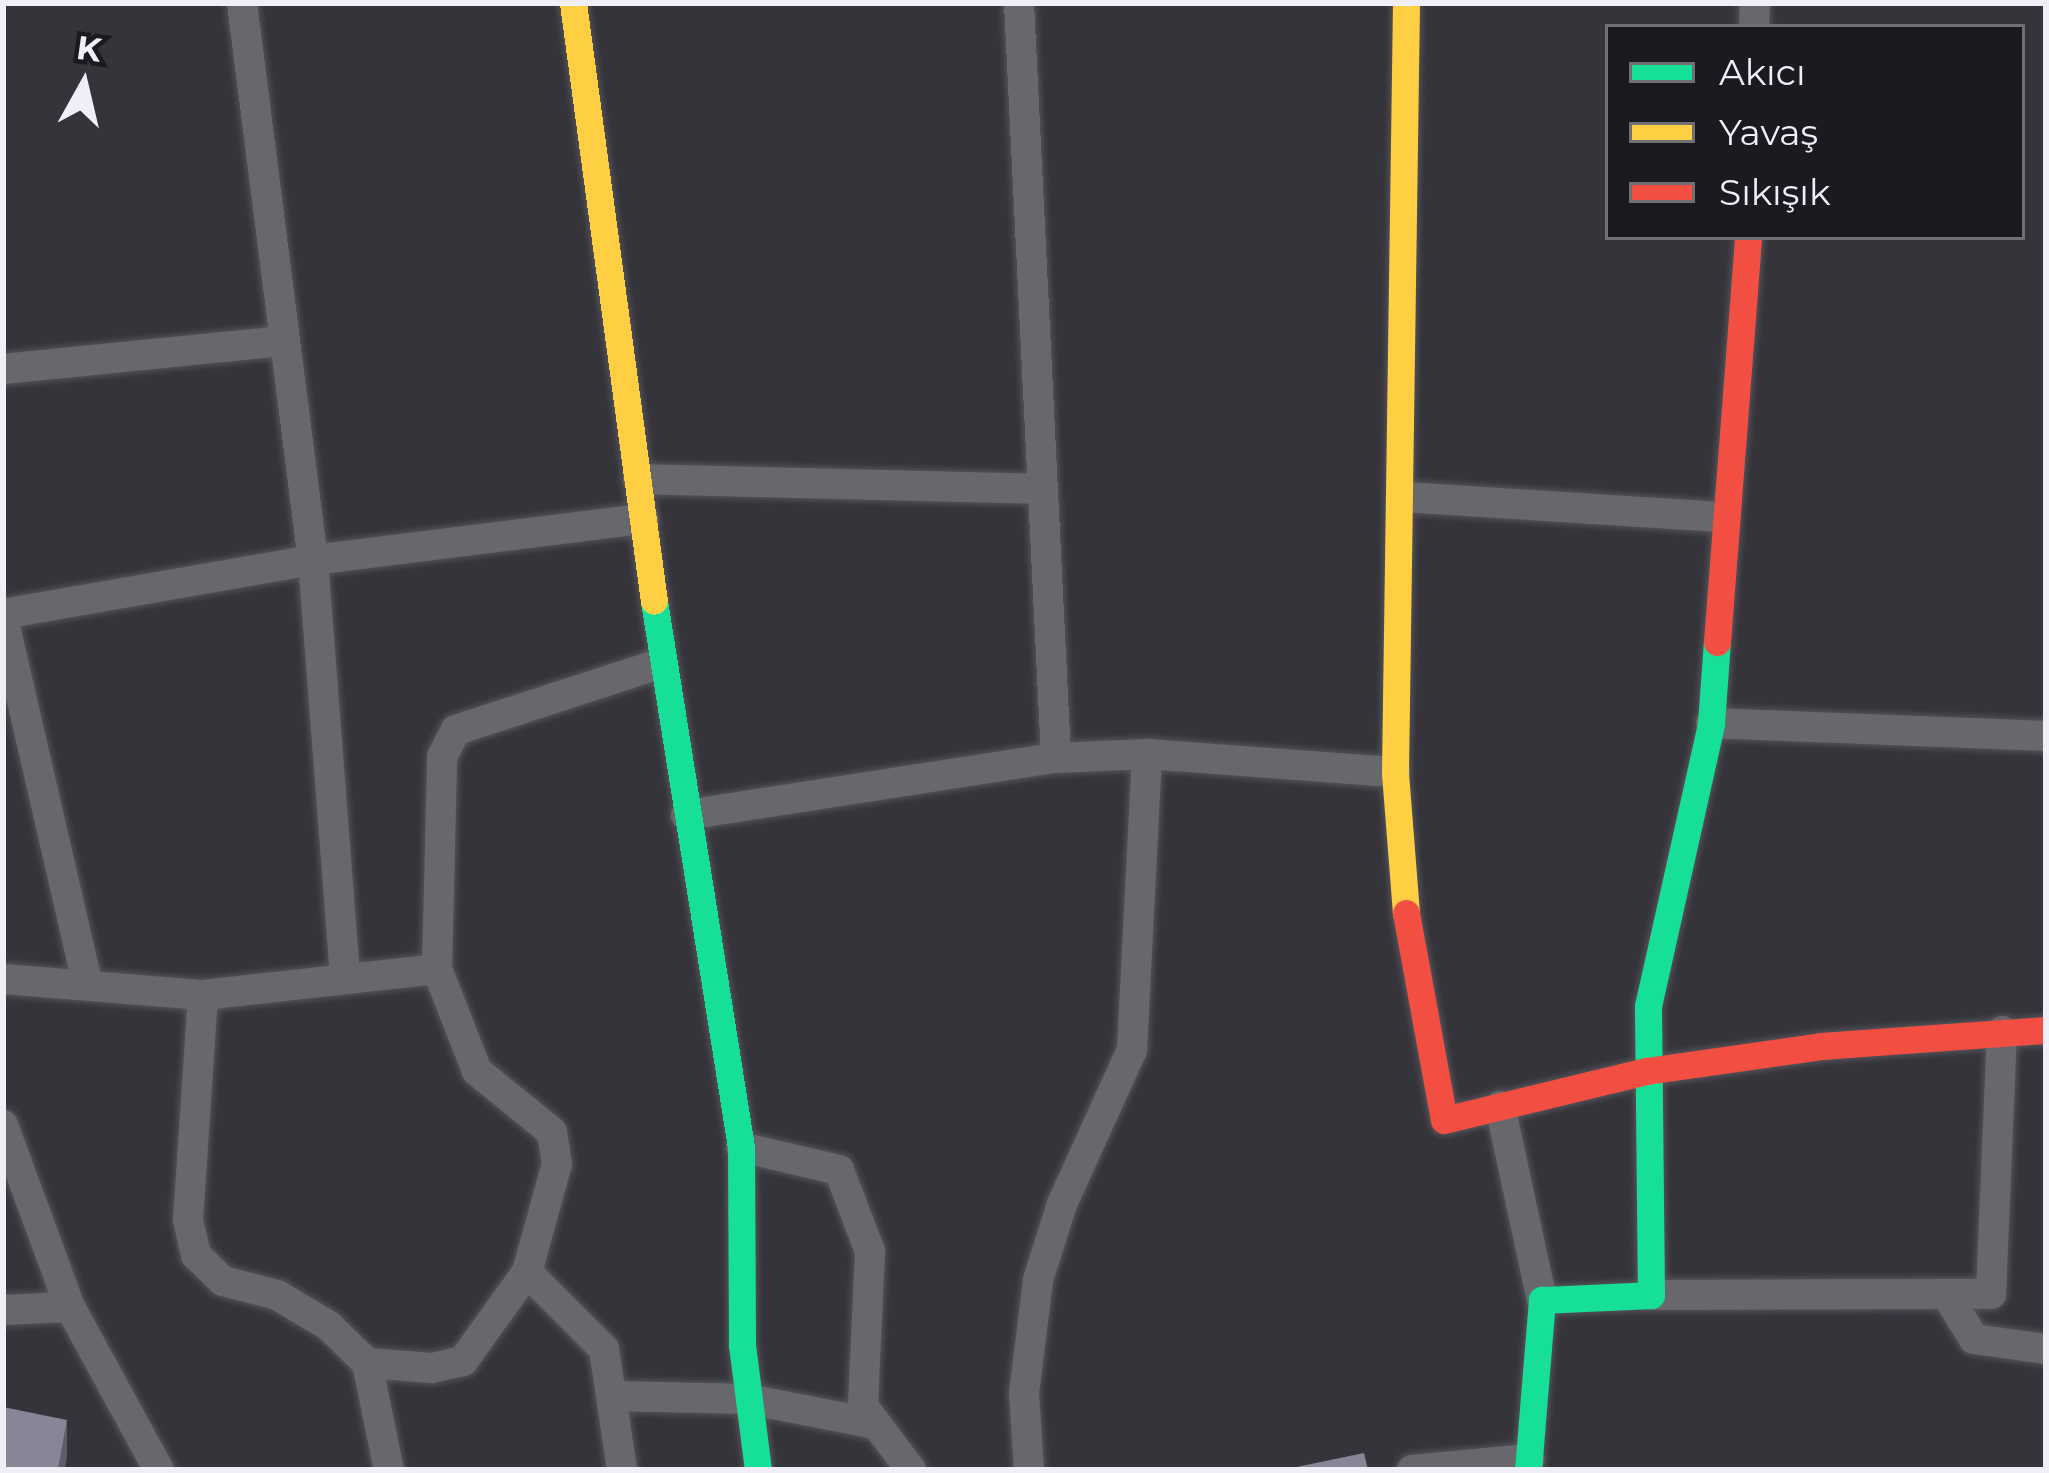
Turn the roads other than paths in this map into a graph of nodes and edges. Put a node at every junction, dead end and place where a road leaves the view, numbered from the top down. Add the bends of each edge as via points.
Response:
1 (242, 3) edge
2 (573, 3) edge
3 (1019, 3) edge
4 (1406, 3) edge
5 (1748, 240) edge
6 (285, 341) junction
7 (3, 369) edge
8 (638, 479) junction
9 (1043, 489) junction
10 (1402, 497) junction
11 (1725, 517) junction
12 (643, 519) junction
13 (313, 560) junction
14 (3, 616) edge
15 (662, 663) junction
16 (1712, 723) junction
17 (2046, 736) edge
18 (1147, 754) junction
19 (1056, 758) junction
20 (1395, 772) junction
21 (686, 815) junction
22 (437, 969) junction
23 (3, 979) edge
24 (345, 979) junction
25 (87, 982) junction
26 (203, 995) junction
27 (2046, 1030) edge
28 (2002, 1031) junction
29 (1646, 1071) junction
30 (1500, 1106) junction
31 (3, 1124) edge
32 (741, 1147) junction
33 (527, 1272) junction
34 (1946, 1294) junction
35 (1652, 1295) junction
36 (1542, 1300) junction
37 (70, 1306) junction
38 (3, 1310) edge
39 (2046, 1349) edge
40 (367, 1363) junction
41 (613, 1396) junction
42 (748, 1399) junction
43 (876, 1424) junction
44 (1528, 1465) edge
45 (159, 1470) edge
46 (389, 1470) edge
47 (622, 1470) edge
48 (758, 1470) edge
49 (911, 1470) edge
50 (1029, 1470) edge
51 (1412, 1470) edge

1 - 6 street
2 - 8 street
3 - 9 street
4 - 10 street
5 - 11 street
6 - 7 street
6 - 13 street
8 - 9 street
8 - 12 street
9 - 19 street
10 - 11 street
10 - 20 street
11 - 16 street
12 - 13 street
12 - 15 street
13 - 14 street
13 - 24 street
14 - 25 street
15 - 21 street
15 - 22 street via 456,730 442,757
16 - 17 street
16 - 29 street via 1648,1006
18 - 19 street
18 - 20 street
18 - 50 street via 1132,1050 1062,1204 1038,1280 1024,1394
19 - 21 street
20 - 30 street via 1408,944 1444,1120
21 - 32 street
22 - 24 street
22 - 33 street via 478,1071 552,1132 550,1201
23 - 25 street
24 - 26 street
25 - 26 street
26 - 40 street via 188,1220 196,1255 224,1281 277,1295 329,1326
27 - 28 street
28 - 29 street
28 - 34 street via 1991,1294
29 - 30 street
29 - 35 street
30 - 36 street
31 - 37 street
32 - 42 street
32 - 43 street via 839,1170 870,1251 863,1406
33 - 40 street via 463,1361 432,1368
33 - 41 street via 595,1333
34 - 35 street
34 - 39 street via 1974,1339
35 - 36 street
36 - 44 street
37 - 38 street
37 - 45 street
40 - 46 street
41 - 42 street
41 - 47 street
42 - 43 street
42 - 48 street
43 - 49 street
44 - 51 street

